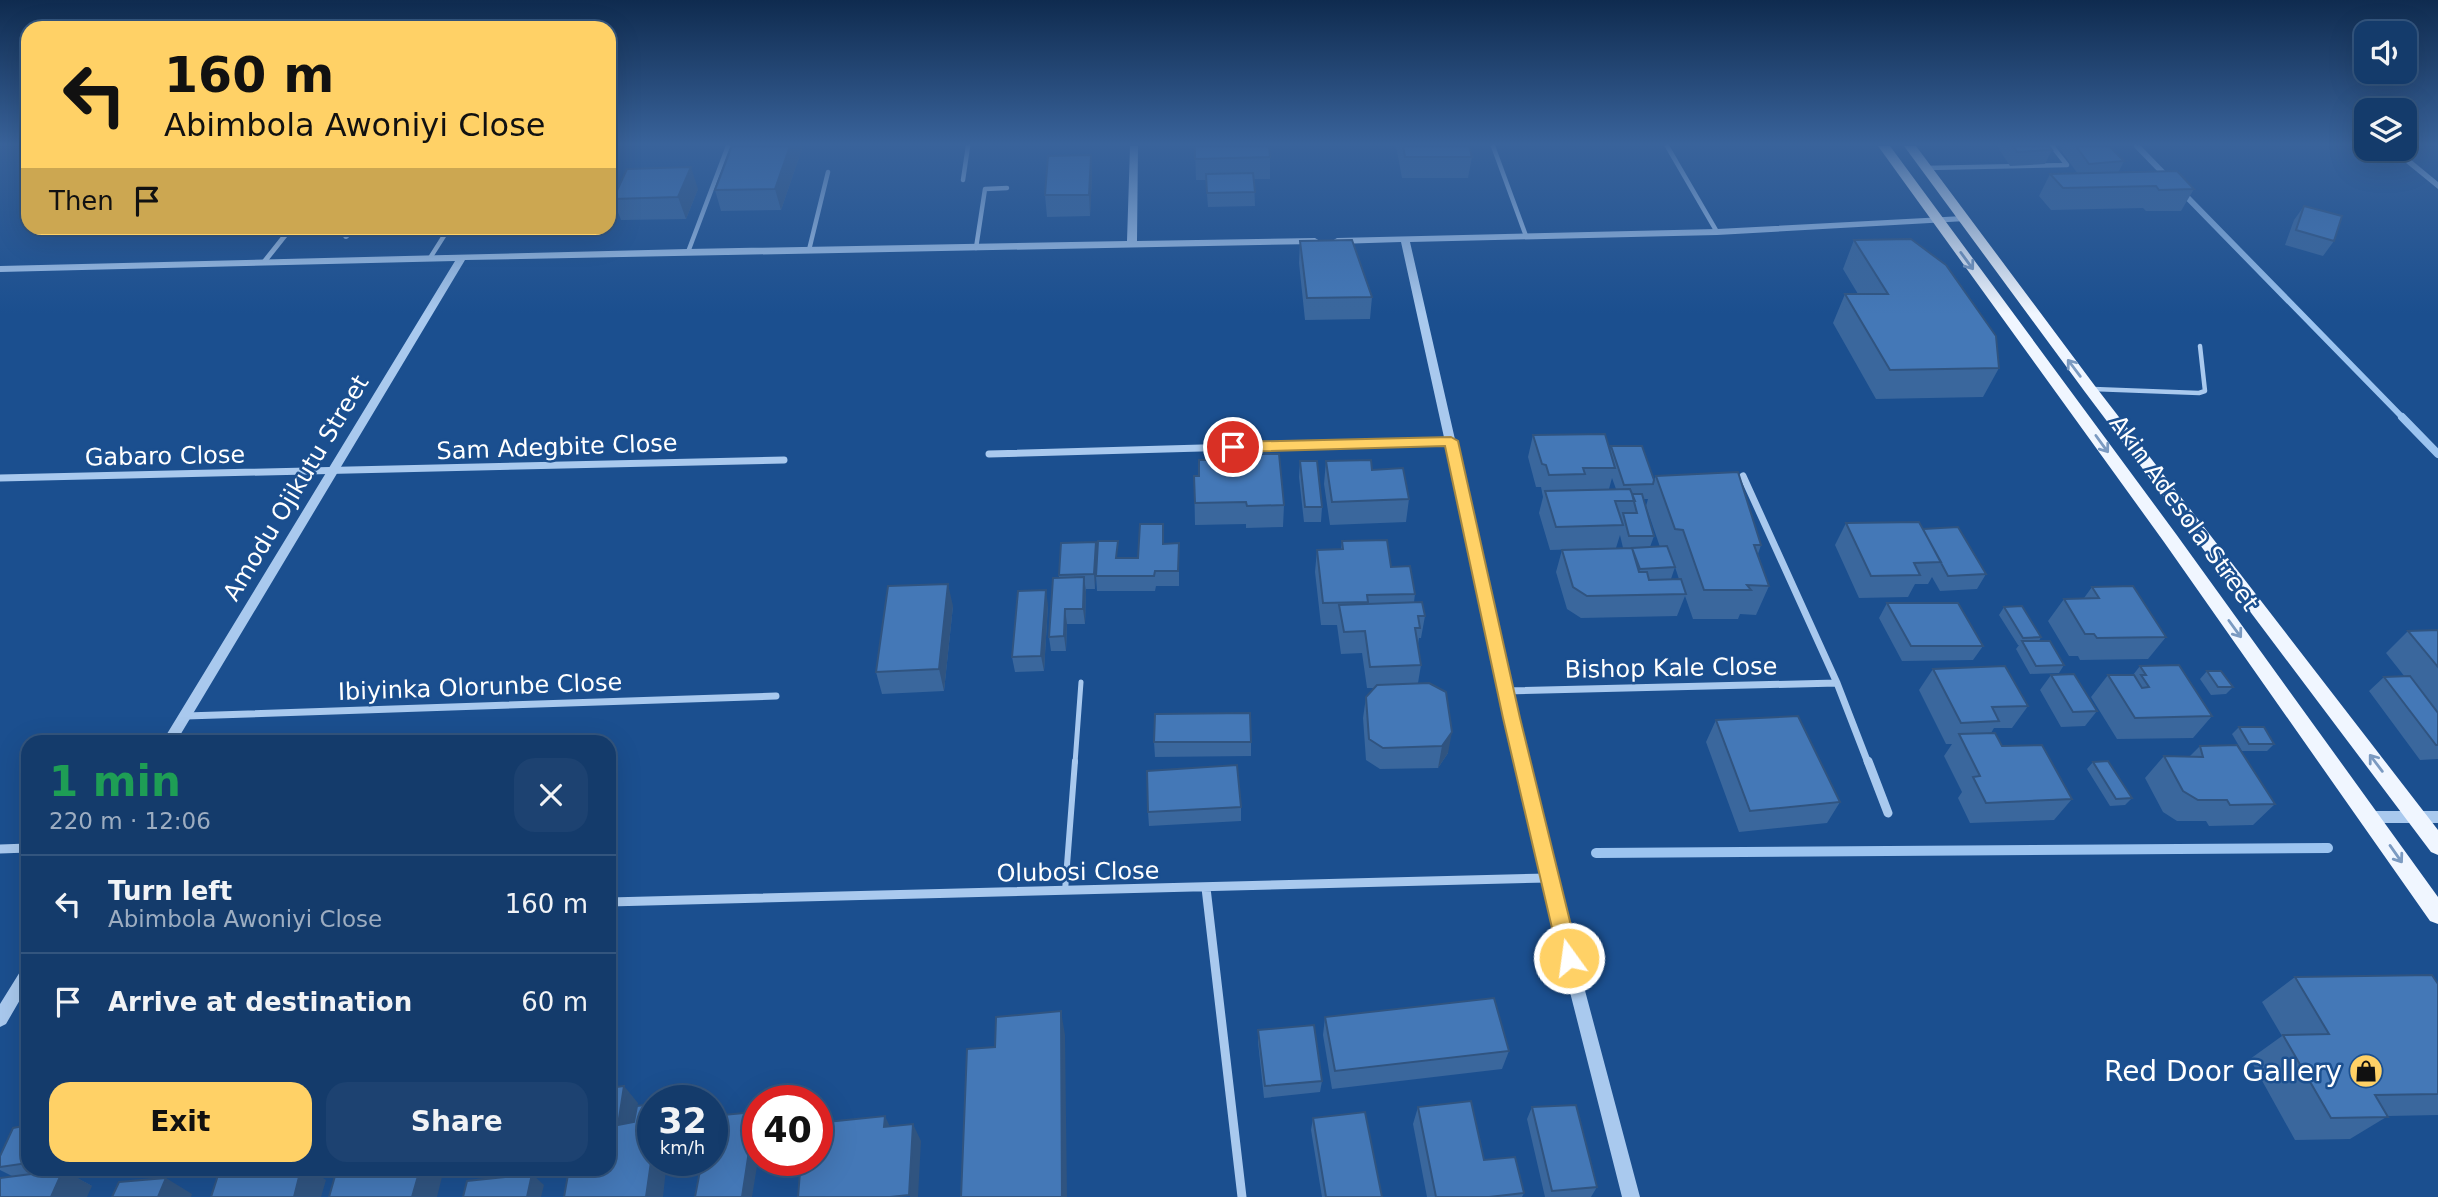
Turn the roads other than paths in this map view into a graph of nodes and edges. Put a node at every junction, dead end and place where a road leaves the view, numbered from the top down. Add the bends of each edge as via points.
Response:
1 (707, 202) edge
2 (819, 202) edge
3 (982, 202) edge
4 (1133, 202) edge
5 (1513, 202) edge
6 (1697, 202) edge
7 (1924, 202) edge
8 (1950, 202) edge
9 (1963, 219) junction
10 (1937, 220) junction
11 (1717, 232) junction
12 (285, 235) edge
13 (445, 235) edge
14 (1526, 236) junction
15 (1405, 240) junction
16 (1132, 243) junction
17 (976, 248) junction
18 (810, 250) junction
19 (688, 252) junction
20 (462, 257) junction
21 (430, 258) junction
22 (264, 261) junction
23 (0, 269) edge
24 (2200, 346) dead end
25 (2090, 389) junction
26 (1451, 441) junction
27 (989, 454) dead end
28 (784, 460) dead end
29 (331, 473) junction
30 (1743, 477) edge
31 (0, 478) edge
32 (1080, 682) dead end
33 (1837, 683) junction
34 (1506, 691) junction
35 (776, 696) dead end
36 (186, 716) junction
37 (174, 735) edge
38 (1888, 813) dead end
39 (2371, 817) junction
40 (2417, 817) junction
41 (2438, 817) edge
42 (2438, 846) edge
43 (21, 848) edge
44 (0, 849) edge
45 (1548, 878) junction
46 (1206, 888) junction
47 (1065, 891) junction
48 (616, 902) edge
49 (2438, 914) edge
50 (21, 984) edge
51 (0, 1018) edge
52 (1242, 1197) edge
53 (1631, 1197) edge

1 - 19 lane
2 - 18 lane
3 - 17 lane
4 - 16 street
5 - 14 lane
6 - 11 lane
7 - 10 main road, Akin Adesola Street
8 - 9 main road, Akin Adesola Street
9 - 10 street
25 -> 9 main road, Akin Adesola Street
10 - 11 street
10 -> 39 main road, Akin Adesola Street
11 - 14 street
12 - 22 street
13 - 21 lane
14 - 15 street
15 - 16 street
15 - 26 street
16 - 17 street
17 - 18 street
18 - 19 street
19 - 20 street
20 - 21 street
20 - 29 street, Amodu Ojikutu Street
21 - 22 street
22 - 23 street
24 - 25 lane via 2205,391
40 -> 25 main road, Akin Adesola Street
26 - 27 street
26 - 34 street
28 - 29 street, Sam Adegbite Close
29 - 31 street, Gabaro Close
29 - 36 street, Amodu Ojikutu Street
30 - 33 street
32 - 47 lane
33 - 34 street, Bishop Kale Close
33 - 38 street
34 - 45 street
35 - 36 street, Ibiyinka Olorunbe Close
36 - 37 street, Amodu Ojikutu Street
39 - 40 street
39 -> 49 main road, Akin Adesola Street
40 - 41 street
40 - 42 main road, Akin Adesola Street
43 - 44 street
45 - 46 street, Olubosi Close
45 - 53 street
46 - 47 street, Olubosi Close
46 - 52 street
47 - 48 street, Olubosi Close
50 - 51 street

